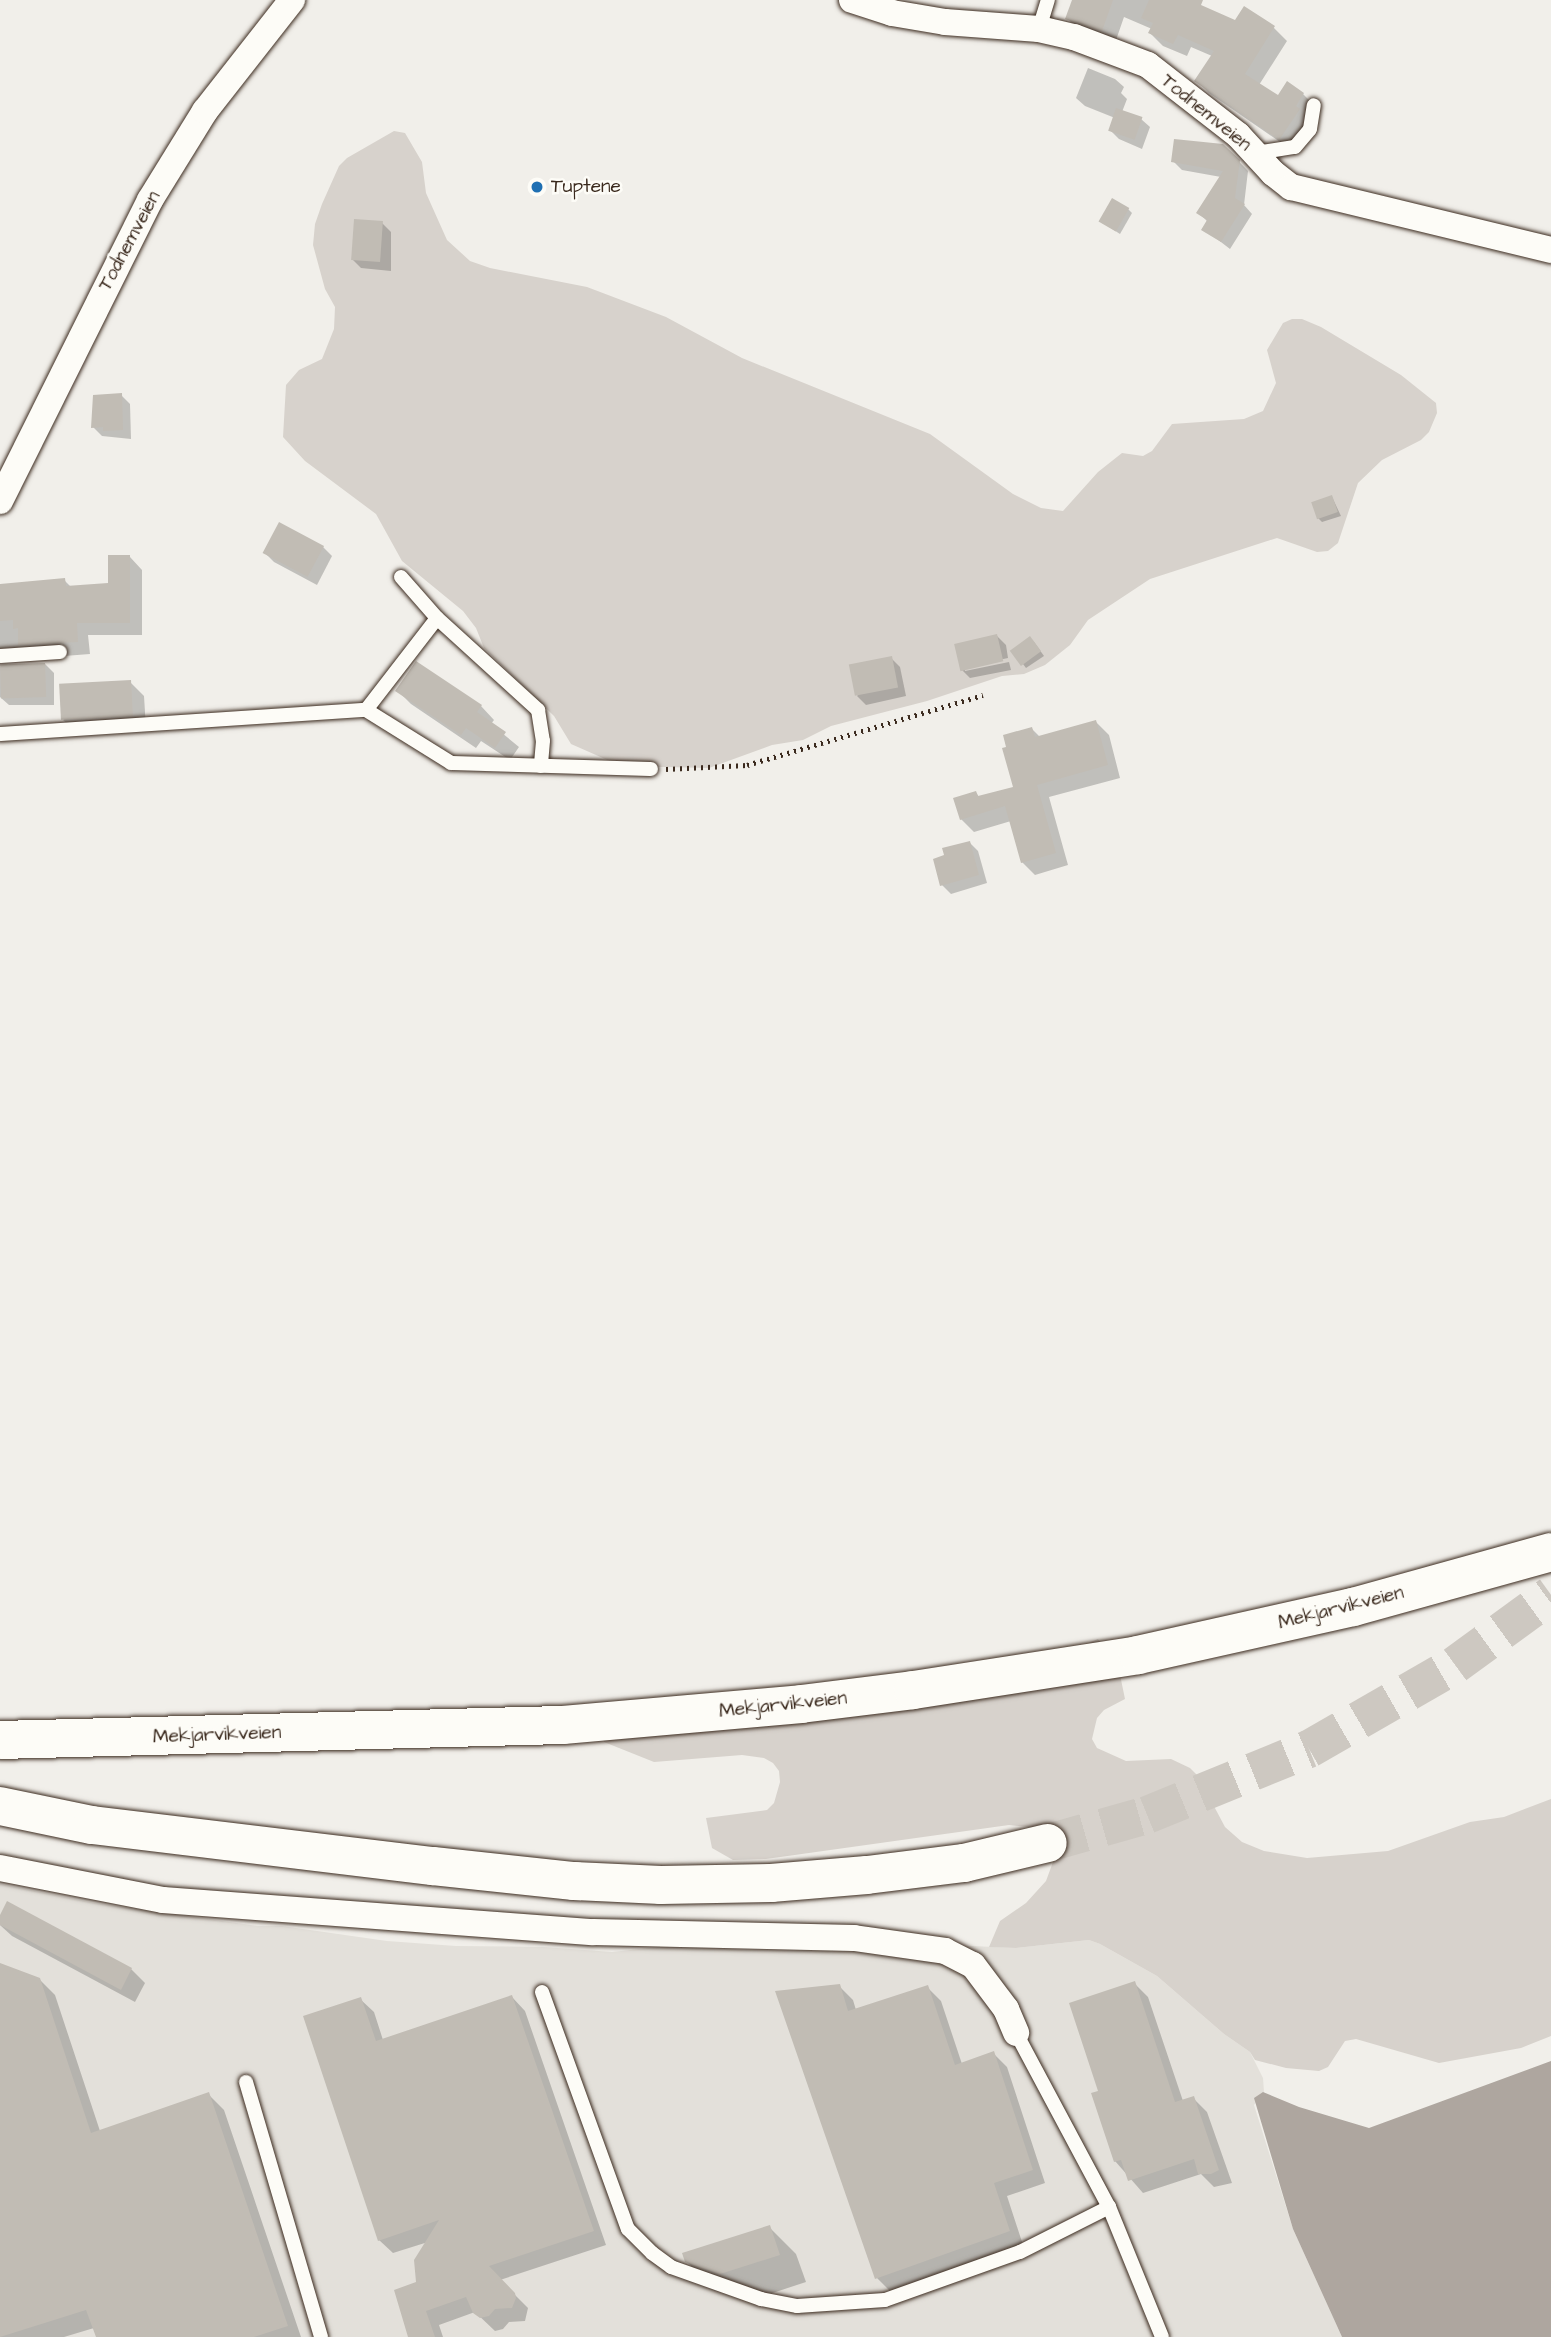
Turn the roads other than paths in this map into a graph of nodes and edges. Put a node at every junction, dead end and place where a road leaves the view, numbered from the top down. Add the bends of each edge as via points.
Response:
1 (292, 0) edge
2 (852, 0) edge
3 (1048, 0) edge
4 (1039, 29) junction
5 (1314, 105) dead end
6 (1256, 153) junction
7 (1551, 250) edge
8 (0, 501) edge
9 (401, 577) dead end
10 (438, 618) junction
11 (60, 652) dead end
12 (0, 656) edge
13 (366, 710) junction
14 (0, 734) edge
15 (541, 766) junction
16 (651, 769) road end
17 (1551, 1552) edge
18 (0, 1740) edge
19 (0, 1806) edge
20 (0, 1824) edge
21 (92, 1825) junction
22 (1048, 1843) tunnel mouth
23 (0, 1868) edge
24 (542, 1992) dead end
25 (1016, 2033) joint
26 (246, 2082) dead end
27 (1109, 2207) junction
28 (321, 2337) edge
29 (1162, 2337) edge

1 - 8 street, Todnemveien via 205,111 150,200
2 - 4 street, Todnemveien via 892,13 946,22
3 - 4 lane
4 - 6 street, Todnemveien via 1148,65
5 - 6 lane via 1310,129 1295,147
6 - 7 street, Todnemveien via 1291,187
9 - 10 lane
10 - 13 lane
10 - 15 lane via 538,710
11 - 12 lane
13 - 14 lane
13 - 15 lane via 451,763
15 - 16 lane
17 - 18 main road, Mekjarvikveien via 1353,1607 1138,1655 826,1701 563,1725
19 - 21 main road
20 - 21 main road
21 - 22 main road via 458,1869 661,1885 867,1875 964,1863
23 - 25 street via 163,1900 593,1932 854,1938 945,1951 973,1965 1006,2009
24 - 27 lane via 628,2229 671,2267 761,2300 797,2306 885,2300 1020,2252
25 - 27 lane
26 - 28 lane
27 - 29 lane

